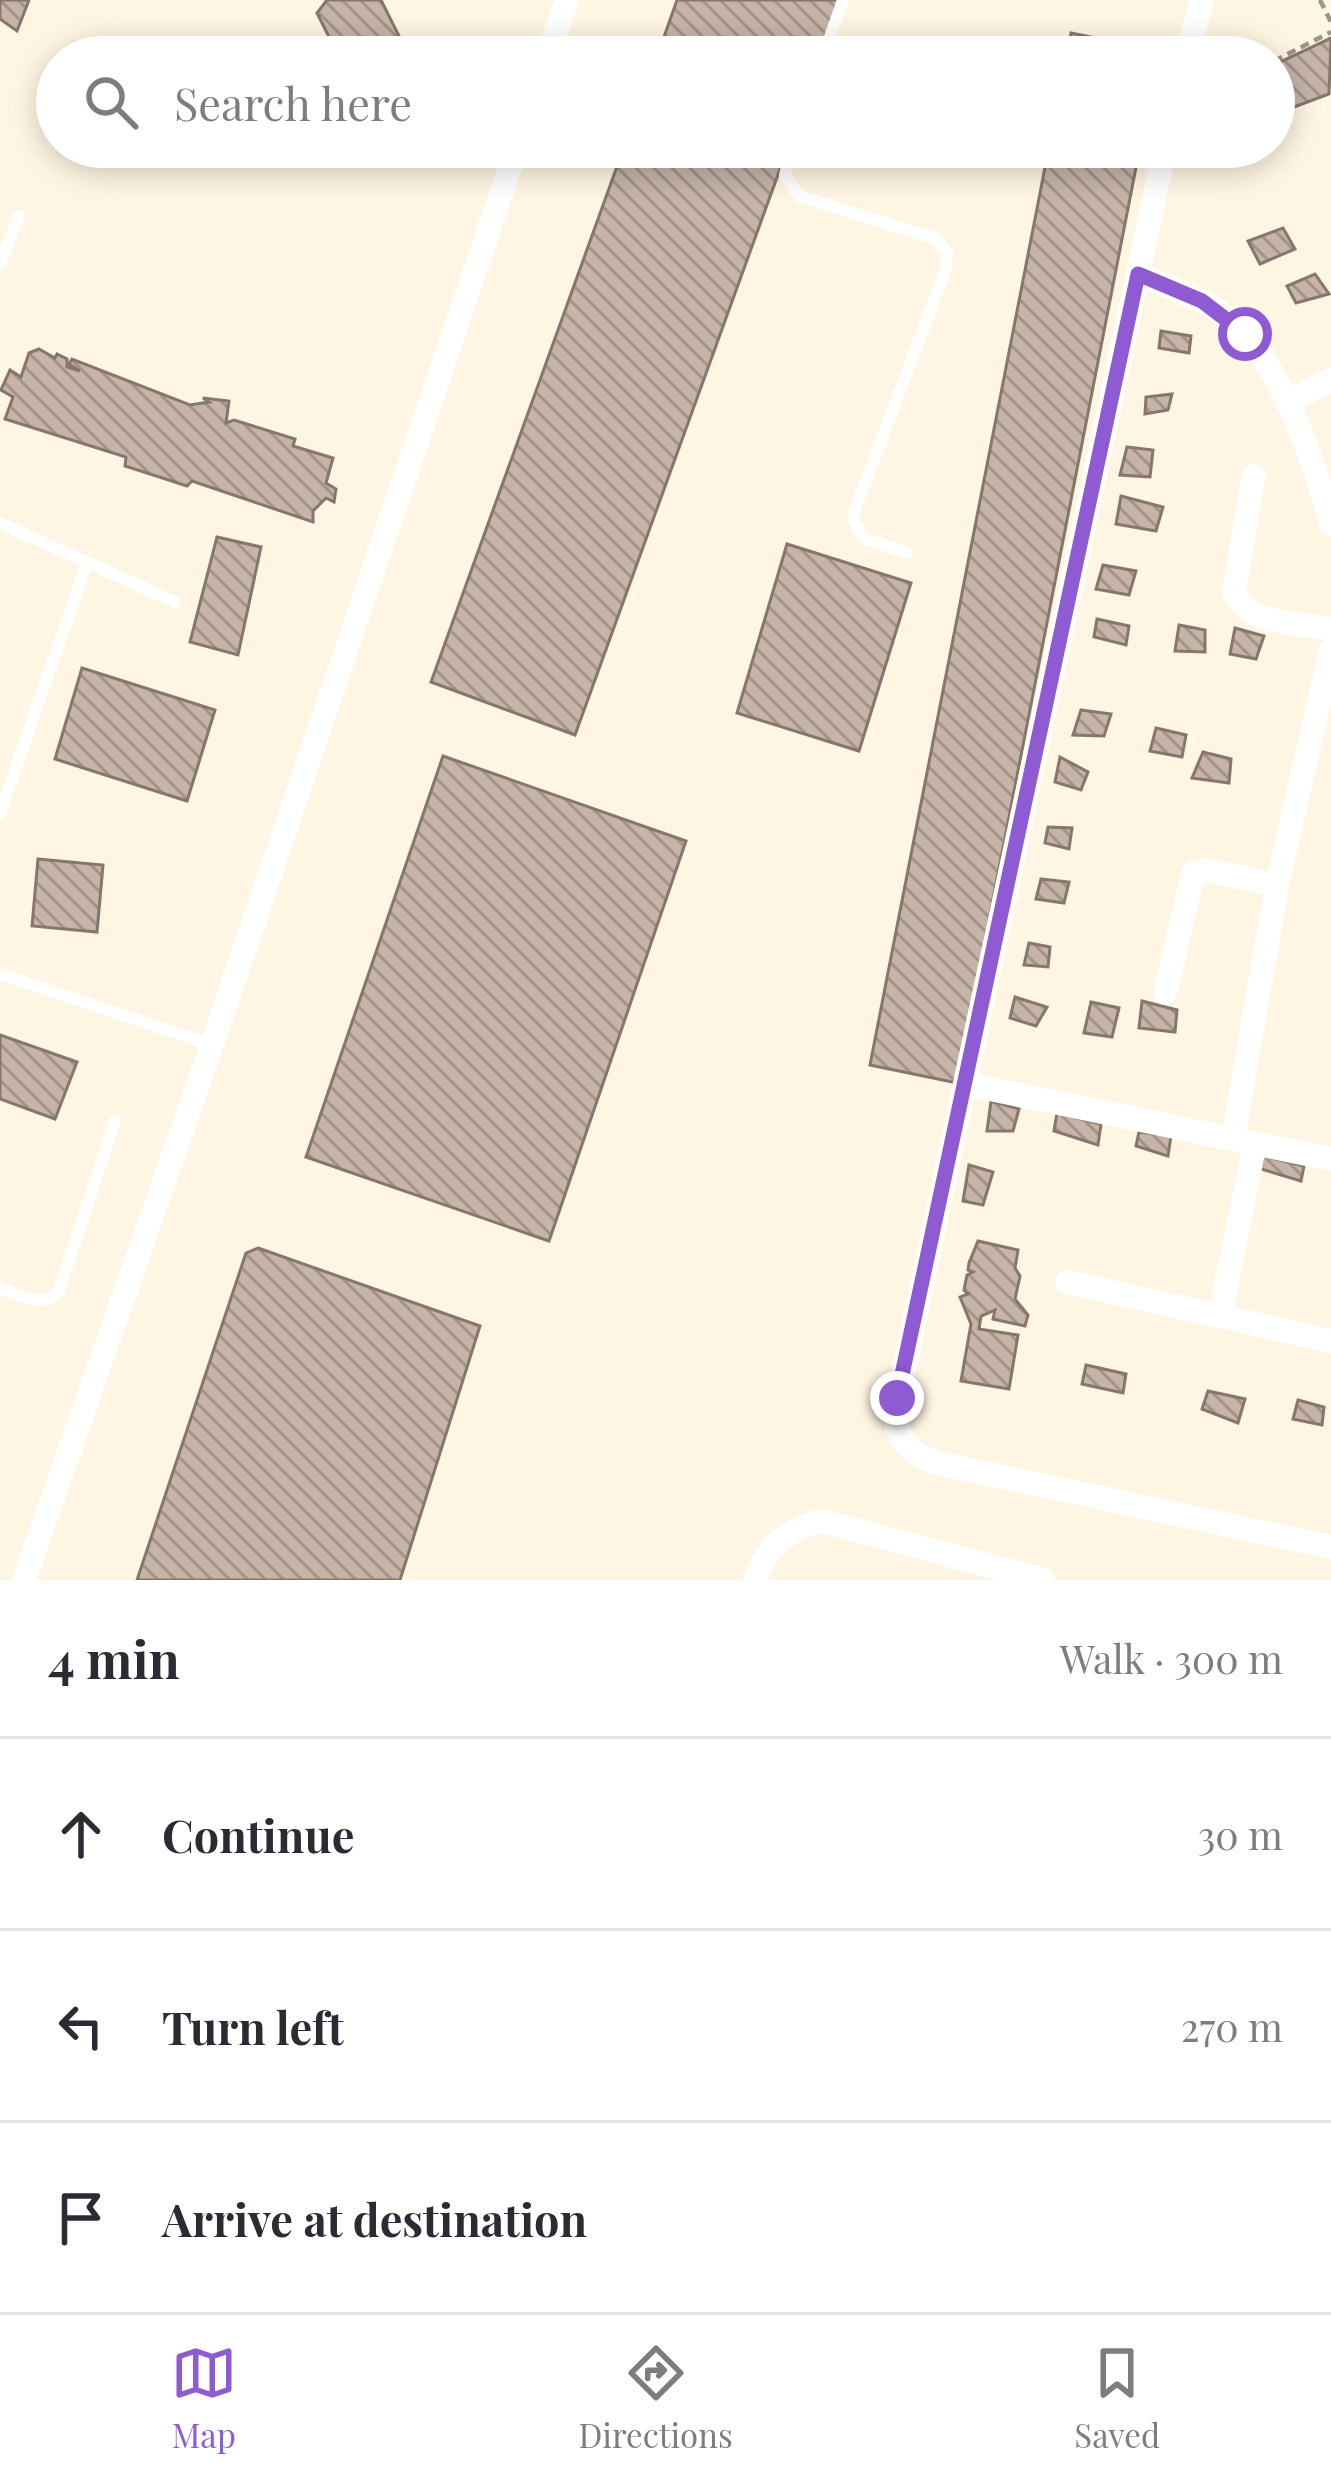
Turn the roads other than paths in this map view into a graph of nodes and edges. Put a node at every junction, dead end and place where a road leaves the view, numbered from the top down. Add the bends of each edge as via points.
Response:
1 (567, 0) edge
2 (843, 0) edge
3 (1202, 0) edge
4 (554, 36) edge
5 (830, 36) edge
6 (1193, 36) edge
7 (510, 168) edge
8 (786, 168) edge
9 (1161, 168) edge
10 (19, 216) dead end
11 (0, 264) edge
12 (1138, 274) junction
13 (1331, 380) edge
14 (1287, 402) junction
15 (1254, 476) dead end
16 (0, 524) edge
17 (1331, 524) edge
18 (907, 553) dead end
19 (87, 562) junction
20 (175, 602) dead end
21 (1331, 629) edge
22 (1331, 650) edge
23 (0, 814) edge
24 (1277, 884) junction
25 (0, 974) edge
26 (1166, 993) dead end
27 (212, 1046) junction
28 (966, 1084) junction
29 (115, 1121) dead end
30 (1244, 1141) junction
31 (1331, 1159) edge
32 (1067, 1282) dead end
33 (0, 1288) edge
34 (1220, 1316) junction
35 (1331, 1341) edge
36 (1331, 1547) edge
37 (24, 1580) edge
38 (755, 1580) edge
39 (1043, 1580) edge

1 - 4 street
2 - 5 lane
3 - 6 street
7 - 27 street
8 - 18 lane via 792,191 936,239 947,252 854,512 864,538
9 - 12 street
10 - 11 lane
12 - 14 street via 1225,316 1262,357
12 - 28 street
13 - 14 street
14 - 17 street
15 - 21 street via 1238,603 1260,616
16 - 19 lane
19 - 20 lane
19 - 23 lane
22 - 24 street
24 - 26 street via 1193,874
24 - 30 street
25 - 27 lane
27 - 37 street
28 - 30 street
28 - 36 street via 897,1398 897,1432 907,1447 937,1462
29 - 33 lane via 59,1291 40,1301
30 - 31 street
30 - 34 street
32 - 34 street
34 - 35 street
38 - 39 street via 770,1546 822,1521

